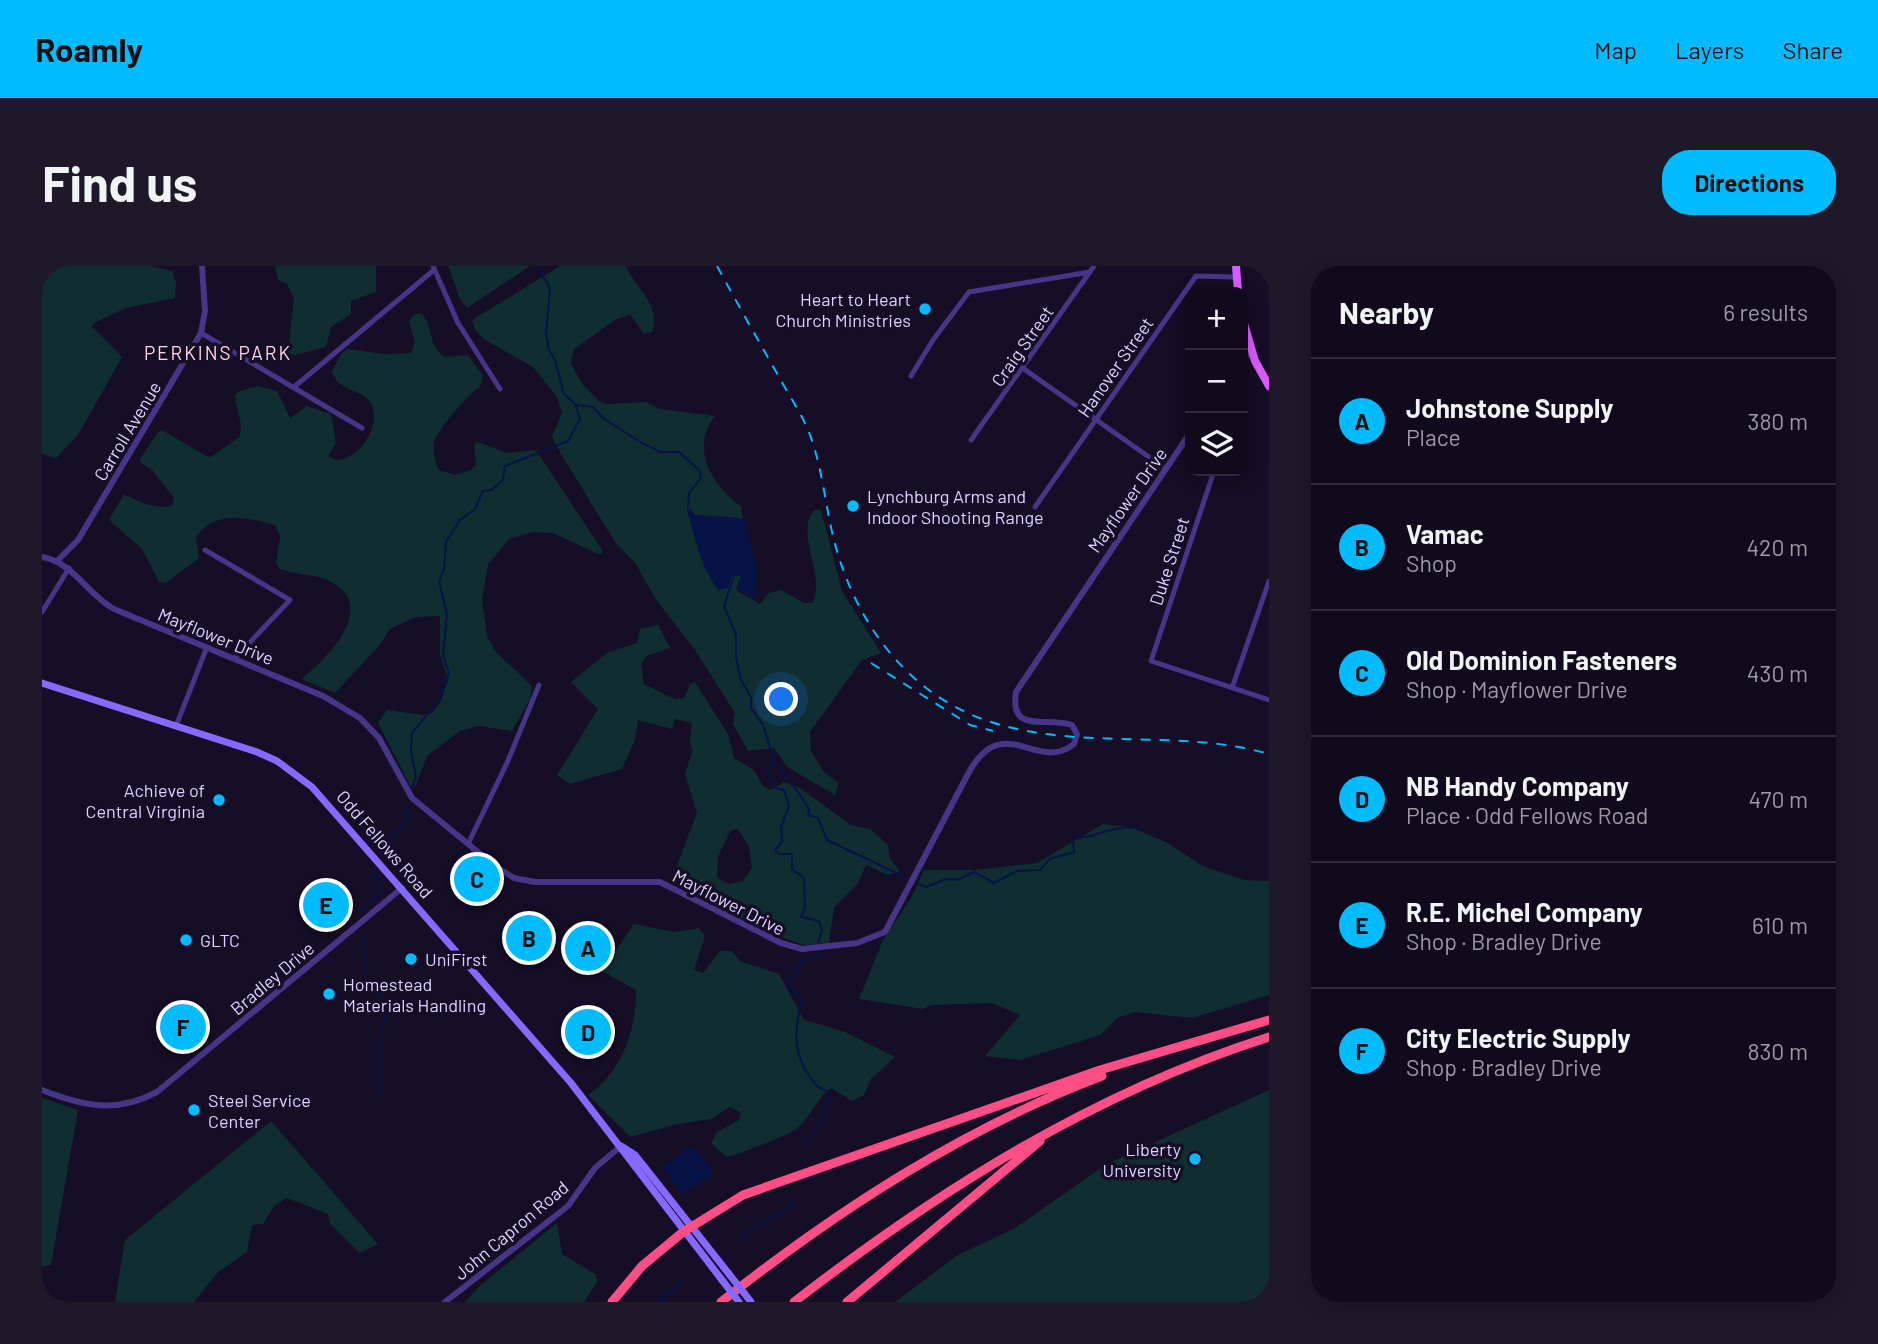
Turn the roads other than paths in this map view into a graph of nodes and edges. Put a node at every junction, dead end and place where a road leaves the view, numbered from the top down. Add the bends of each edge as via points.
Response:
1 (202, 266) edge
2 (1094, 266) edge
3 (1236, 266) edge
4 (434, 268) edge
5 (1090, 272) junction
6 (1235, 276) junction
7 (1237, 287) edge
8 (201, 333) junction
9 (1248, 338) edge
10 (1252, 352) junction
11 (1248, 355) edge
12 (1024, 369) junction
13 (911, 376) dead end
14 (1269, 386) edge
15 (295, 387) junction
16 (500, 389) dead end
17 (1094, 419) junction
18 (362, 428) dead end
19 (971, 440) dead end
20 (1185, 443) edge
21 (1166, 469) junction
22 (1212, 476) edge
23 (1035, 507) dead end
24 (205, 550) dead end
25 (42, 557) edge
26 (58, 560) junction
27 (69, 568) junction
28 (1269, 581) edge
29 (42, 612) edge
30 (207, 647) junction
31 (235, 658) junction
32 (42, 683) edge
33 (539, 685) dead end
34 (1232, 688) junction
35 (1269, 700) edge
36 (176, 726) junction
37 (468, 844) junction
38 (401, 888) junction
39 (1269, 1020) edge
40 (1269, 1037) edge
41 (1146, 1058) junction
42 (42, 1090) edge
43 (1054, 1128) junction
44 (621, 1146) junction
45 (687, 1229) junction
46 (445, 1302) edge
47 (612, 1302) edge
48 (721, 1302) edge
49 (739, 1302) edge
50 (751, 1302) edge
51 (794, 1302) edge
52 (847, 1302) edge

1 - 8 street, Carroll Avenue via 205,311
2 - 5 street, Craig Street
3 - 6 main road
4 - 15 street
4 - 16 street via 458,323
5 - 12 street, Craig Street
5 - 13 street via 969,292
6 - 7 main road
6 - 17 street, Hanover Street via 1196,276
8 - 15 street
8 - 26 street, Carroll Avenue via 78,540
9 - 10 main road
10 - 11 street
10 - 14 main road
12 - 17 street
12 - 19 street, Craig Street
15 - 18 street
17 - 21 street
17 - 23 street, Hanover Street
20 - 21 street, Mayflower Drive
21 - 37 street, Mayflower Drive via 1016,691 1018,715 1031,721 1072,724 1077,734 1074,744 1056,751 1001,744 984,749 880,936 821,948 790,947 672,886 643,881 522,881 504,873
22 - 34 street, Duke Street via 1151,661
24 - 31 street via 290,600
25 - 26 street, Mayflower Drive
26 - 27 street, Mayflower Drive
27 - 29 street
27 - 30 street, Mayflower Drive via 101,602
28 - 34 street
30 - 31 street, Mayflower Drive
30 - 36 street
31 - 37 street, Mayflower Drive via 323,696 360,718 379,738 405,789
32 - 36 main road, Odd Fellows Road
33 - 37 street
34 - 35 street
36 - 38 main road, Odd Fellows Road via 257,752 293,771 313,787
38 - 42 street, Bradley Drive via 157,1093 110,1108 75,1103
38 - 44 main road, Odd Fellows Road
39 - 41 highway
40 - 43 highway via 1129,1091
41 - 45 highway via 774,1183 726,1203
41 - 48 highway via 953,1143 818,1229
43 - 51 highway via 925,1205
43 - 52 highway
44 - 45 main road, Odd Fellows Road
44 - 46 street, John Capron Road via 594,1168 568,1206
45 - 47 highway via 632,1275
45 - 49 main road, Odd Fellows Road, bridge
45 - 50 main road, Odd Fellows Road, bridge

